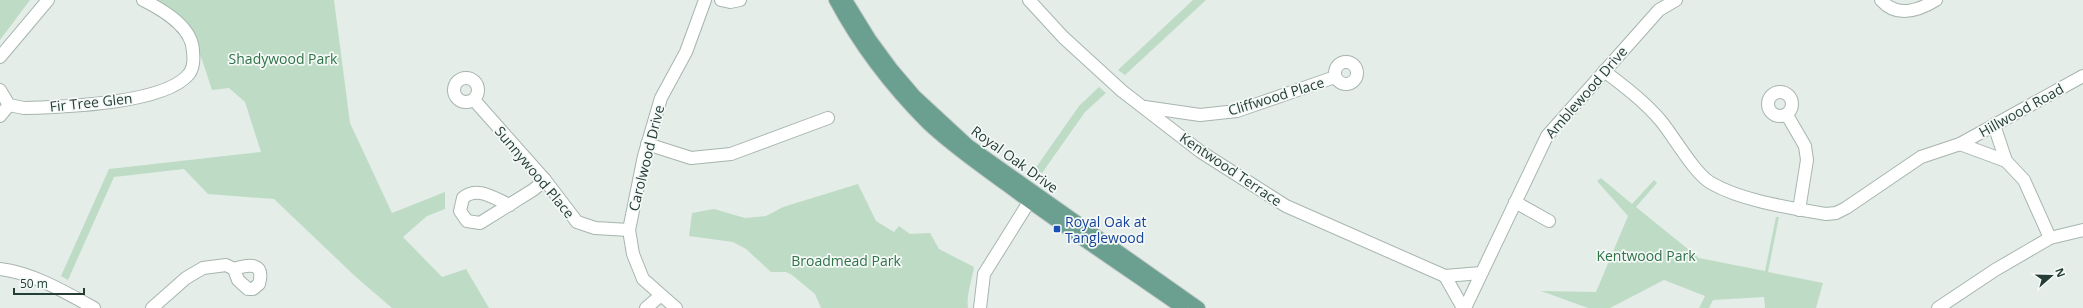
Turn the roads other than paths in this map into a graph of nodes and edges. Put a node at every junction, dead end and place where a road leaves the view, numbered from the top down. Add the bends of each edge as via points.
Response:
1 (48, 0) edge
2 (143, 0) edge
3 (705, 0) edge
4 (721, 0) edge
5 (740, 0) edge
6 (835, 0) edge
7 (846, 0) edge
8 (1028, 0) edge
9 (1676, 0) edge
10 (1881, 0) edge
11 (1936, 0) edge
12 (1656, 5) edge
13 (0, 57) edge
14 (1604, 71) junction
15 (2083, 76) edge
16 (1336, 77) dead end
17 (0, 90) edge
18 (474, 100) dead end
19 (8, 105) junction
20 (1145, 107) junction
21 (1787, 115) dead end
22 (0, 116) edge
23 (828, 118) dead end
24 (1994, 125) junction
25 (647, 144) junction
26 (1960, 144) junction
27 (2006, 161) junction
28 (545, 180) junction
29 (1032, 197) junction
30 (1515, 202) junction
31 (510, 205) dead end
32 (1799, 210) junction
33 (1549, 221) dead end
34 (629, 230) junction
35 (2083, 230) edge
36 (2050, 238) junction
37 (0, 269) edge
38 (234, 269) dead end
39 (1481, 273) junction
40 (1445, 276) junction
41 (660, 296) junction
42 (94, 308) edge
43 (152, 308) edge
44 (646, 308) edge
45 (676, 308) edge
46 (980, 308) edge
47 (1182, 308) edge
48 (1199, 308) edge
49 (1464, 308) edge
50 (1938, 308) edge

1 - 13 street
2 - 19 street, Fir Tree Glen via 161,9 173,19 185,31 193,47 194,62 189,74 178,84 124,101 24,108
3 - 25 street, Carolwood Drive via 686,52 661,98
4 - 5 street
6 - 29 main road, Royal Oak Drive via 882,72 927,123 953,146
7 - 29 main road, Royal Oak Drive via 870,39 916,96 968,145
8 - 20 street, Kentwood Terrace via 1104,75
9 - 12 street, Amblewood Drive
10 - 11 street via 1886,6 1904,12 1921,9
12 - 14 street, Amblewood Drive
14 - 30 street, Amblewood Drive via 1546,136
14 - 32 street, Hillwood Road via 1636,96 1661,121 1689,160 1710,182 1752,200
15 - 24 street, Hillwood Road
16 - 20 street, Cliffwood Place via 1237,111 1200,115
17 - 19 street
18 - 28 street, Sunnywood Place
19 - 22 street
20 - 40 street, Kentwood Terrace via 1201,152 1286,206
21 - 32 street via 1805,146 1807,160
23 - 25 street via 731,154 690,158
24 - 26 street, Hillwood Road
24 - 27 street
25 - 34 street, Carolwood Drive
26 - 27 street
26 - 32 street, Hillwood Road via 1922,157 1836,213
27 - 36 street via 2024,180
28 - 31 street
28 - 34 street, Sunnywood Place via 577,222 595,228
29 - 46 street via 984,274
29 - 47 main road, Royal Oak Drive
29 - 48 main road, Royal Oak Drive
30 - 33 street
30 - 39 street, Amblewood Drive
34 - 41 street, Carolwood Drive via 633,254 643,278
35 - 36 street
36 - 50 street via 1995,270
37 - 42 street via 11,270 61,289
38 - 43 street via 226,265 203,268 186,278
39 - 40 street, Kentwood Terrace
39 - 49 street, Amblewood Drive
40 - 49 street
41 - 44 street
41 - 45 street, Carolwood Drive

